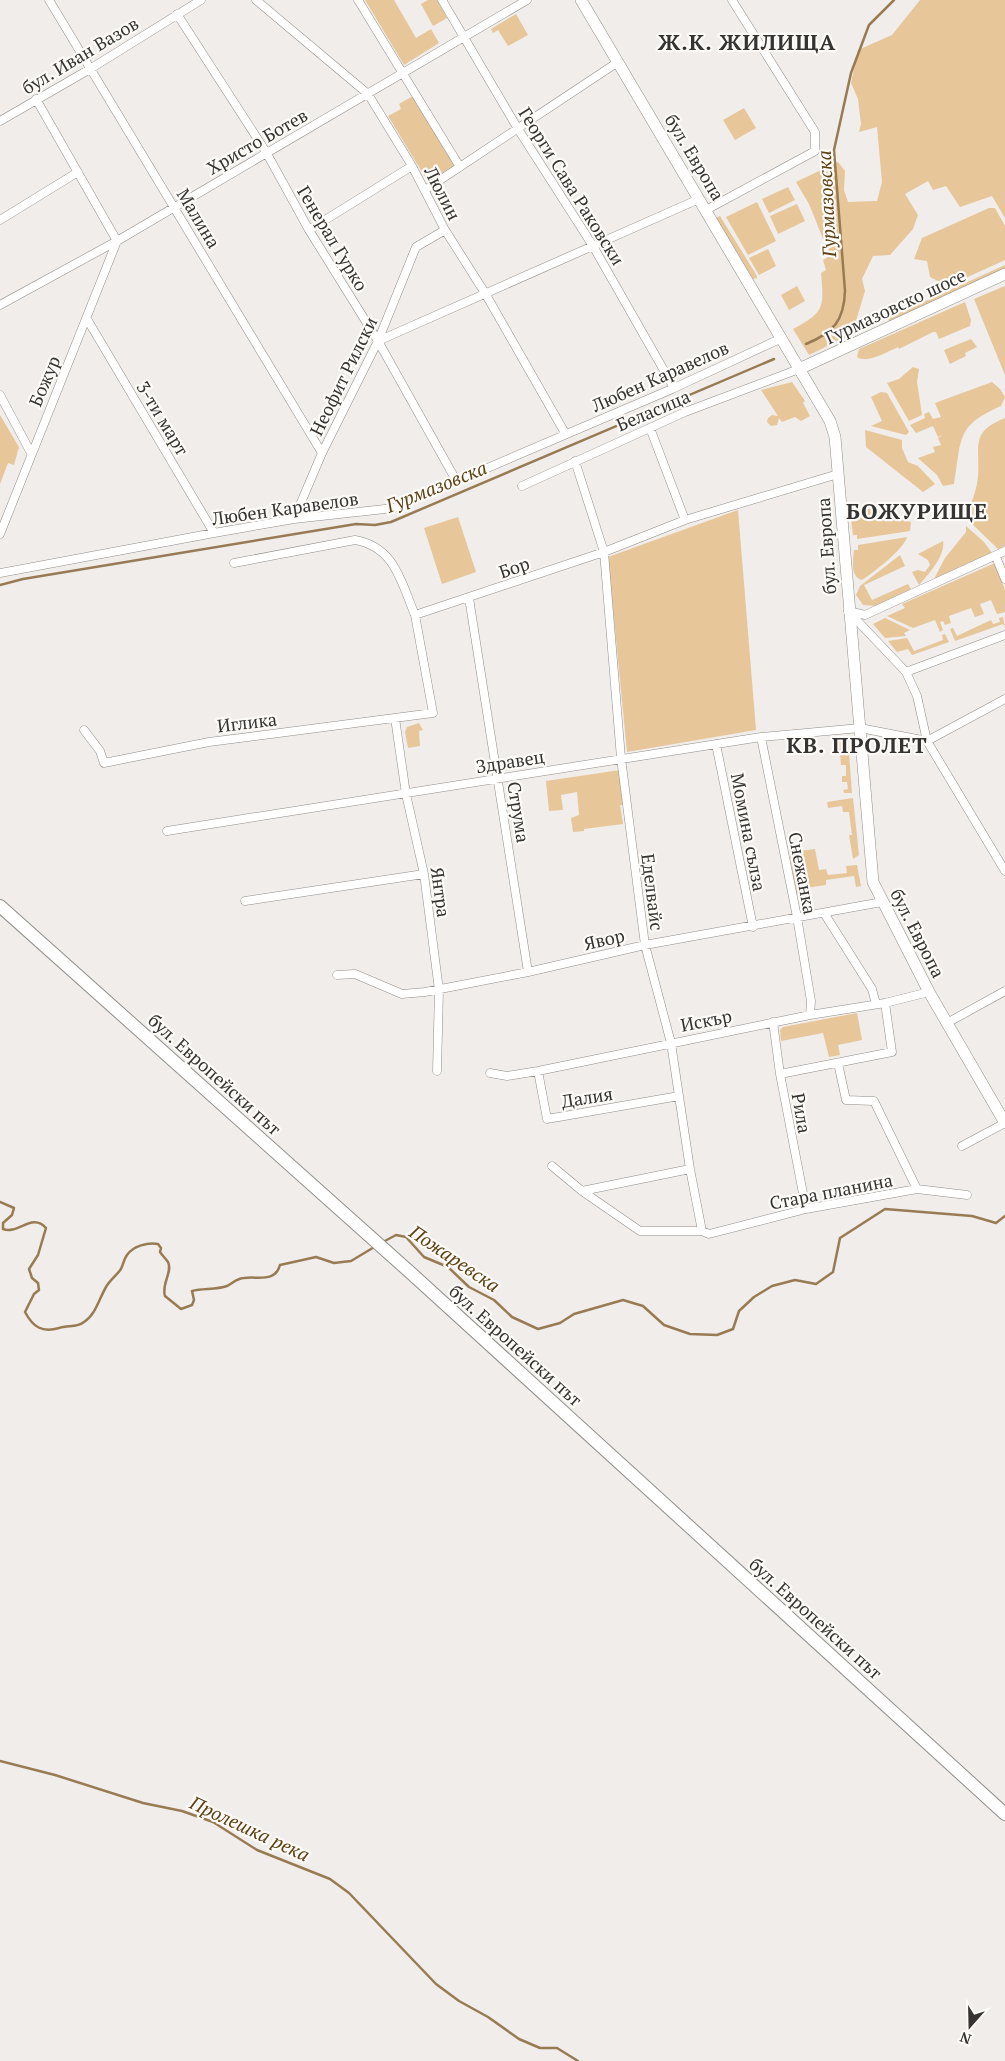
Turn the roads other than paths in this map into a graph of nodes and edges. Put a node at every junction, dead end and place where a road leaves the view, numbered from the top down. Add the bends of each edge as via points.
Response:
1 (49, 0) edge
2 (201, 0) edge
3 (256, 0) edge
4 (358, 0) edge
5 (442, 0) edge
6 (527, 0) edge
7 (581, 0) edge
8 (735, 1) edge
9 (177, 14) junction
10 (464, 37) junction
11 (618, 62) junction
12 (90, 69) junction
13 (402, 73) junction
14 (368, 94) junction
15 (36, 99) junction
16 (0, 121) edge
17 (518, 129) junction
18 (266, 152) junction
19 (412, 166) junction
20 (460, 167) junction
21 (78, 172) junction
22 (425, 190) junction
23 (699, 199) junction
24 (175, 206) junction
25 (706, 210) junction
26 (0, 220) edge
27 (309, 230) junction
28 (445, 230) junction
29 (117, 241) junction
30 (593, 246) junction
31 (1005, 274) edge
32 (485, 293) junction
33 (0, 305) edge
34 (87, 319) junction
35 (782, 338) junction
36 (378, 341) junction
37 (799, 369) junction
38 (674, 388) junction
39 (0, 395) edge
40 (2, 405) edge
41 (650, 428) junction
42 (565, 433) junction
43 (31, 453) junction
44 (322, 453) junction
45 (575, 461) junction
46 (838, 474) junction
47 (457, 482) junction
48 (522, 486) dead end
49 (294, 519) junction
50 (685, 520) junction
51 (214, 533) junction
52 (0, 534) edge
53 (1005, 551) edge
54 (604, 552) junction
55 (996, 557) junction
56 (234, 563) dead end
57 (0, 573) edge
58 (1005, 579) edge
59 (469, 598) junction
60 (848, 611) junction
61 (415, 615) junction
62 (1005, 635) edge
63 (906, 672) junction
64 (1005, 699) edge
65 (396, 718) junction
66 (860, 728) junction
67 (84, 730) dead end
68 (761, 737) junction
69 (927, 741) junction
70 (716, 744) junction
71 (621, 758) junction
72 (498, 778) junction
73 (406, 794) junction
74 (167, 831) dead end
75 (1005, 871) edge
76 (424, 874) junction
77 (245, 901) dead end
78 (882, 902) junction
79 (0, 906) edge
80 (824, 913) junction
81 (797, 917) junction
82 (753, 927) junction
83 (644, 945) junction
84 (528, 972) junction
85 (337, 975) dead end
86 (439, 990) junction
87 (1005, 991) edge
88 (929, 992) junction
89 (885, 1003) junction
90 (876, 1004) junction
91 (810, 1015) junction
92 (773, 1022) junction
93 (947, 1023) junction
94 (671, 1043) junction
95 (838, 1063) junction
96 (437, 1071) dead end
97 (538, 1071) junction
98 (490, 1073) dead end
99 (780, 1074) junction
100 (679, 1096) junction
101 (1005, 1123) edge
102 (962, 1146) dead end
103 (552, 1166) dead end
104 (690, 1169) junction
105 (917, 1189) junction
106 (582, 1191) junction
107 (967, 1195) dead end
108 (806, 1209) junction
109 (702, 1230) junction
110 (1005, 1814) edge

1 - 12 street, Малина
2 - 9 street, бул. Иван Вазов
3 - 14 street, Люлин
4 - 13 street
5 - 10 street, Георги Сава Раковски
6 - 10 street, Христо Ботев
7 - 11 street, бул. Европа
8 - 25 street via 815,132 816,151
9 - 12 street, бул. Иван Вазов
9 - 18 street, Генерал Гурко
10 - 13 street, Христо Ботев
10 - 17 street, Георги Сава Раковски
11 - 17 street
11 - 23 street, бул. Европа
12 - 15 street, бул. Иван Вазов
12 - 24 street, Малина
13 - 14 street, Христо Ботев
13 - 20 street
14 - 18 street, Христо Ботев
14 - 19 street, Люлин
15 - 16 street, бул. Иван Вазов
15 - 21 street
17 - 20 street
17 - 30 street, Георги Сава Раковски
18 - 24 street, Христо Ботев
18 - 27 street, Генерал Гурко
19 - 22 street, Люлин
19 - 27 street
20 - 22 street
21 - 26 street
21 - 29 street
22 - 28 street, Люлин
23 - 25 street, бул. Европа
23 - 30 street
24 - 29 street, Христо Ботев
24 - 44 street, Малина
25 - 35 street, бул. Европа
27 - 36 street, Генерал Гурко
28 - 32 street, Люлин
28 - 36 street, Неофит Рилски via 416,247
29 - 33 street, Христо Ботев
29 - 34 street, Божур
30 - 32 street
30 - 38 street, Георги Сава Раковски
31 - 37 street, Гурмазовско шосе
32 - 36 street
32 - 42 street, Люлин
34 - 43 street, Божур
34 - 51 street, 3-ти март
35 - 37 street, бул. Европа
35 - 38 street, Любен Каравелов
36 - 44 street, Неофит Рилски
36 - 47 street, Генерал Гурко
37 - 41 street, Беласица
37 - 46 street, бул. Европа via 830,421 835,437
38 - 42 street, Любен Каравелов
39 - 40 street
40 - 43 street
41 - 45 street, Беласица
41 - 50 street
42 - 47 street, Любен Каравелов
43 - 52 street, Божур
44 - 49 street, Неофит Рилски
45 - 48 street, Беласица
45 - 54 street, Еделвайс
46 - 50 street, Бор
46 - 60 street, бул. Европа
47 - 49 street, Любен Каравелов via 394,508
49 - 51 street, Любен Каравелов
50 - 54 street, Бор
51 - 57 street, Любен Каравелов
53 - 55 street
54 - 59 street, Бор
54 - 71 street, Еделвайс
55 - 58 street
55 - 60 street via 865,615
56 - 61 street via 355,540 369,542 384,552 395,569
59 - 61 street, Бор
59 - 72 street, Струма
60 - 63 street
60 - 66 street, бул. Европа
61 - 65 street, Иглика via 433,713
62 - 63 street
63 - 69 street via 917,696
64 - 69 street
65 - 67 street, Иглика via 209,742 104,763 100,751
65 - 73 street, Янтра
66 - 68 street, Здравец
66 - 69 street, Здравец
66 - 78 street, бул. Европа via 871,873
68 - 70 street, Здравец
68 - 81 street, Снежанка
69 - 75 street
70 - 71 street, Здравец
70 - 82 street, Момина сълза
71 - 72 street, Здравец
71 - 83 street, Еделвайс
72 - 73 street, Здравец
72 - 84 street, Струма
73 - 74 street, Здравец
73 - 76 street, Янтра
76 - 77 street
76 - 86 street, Янтра
78 - 80 street, Явор
78 - 88 street, бул. Европа
79 - 110 main road, бул. Европейски път via 387,1251
80 - 81 street, Явор
80 - 90 street via 872,989
81 - 82 street, Явор
81 - 91 street, Снежанка
82 - 83 street, Явор
83 - 84 street, Явор
83 - 94 street, Еделвайс
84 - 86 street, Явор
85 - 86 street, Явор via 355,974 402,994
86 - 96 street, Янтра
87 - 93 street
88 - 89 street, Искър
88 - 93 street, бул. Европа
89 - 90 street, Искър
89 - 95 street via 892,1052
90 - 91 street, Искър
91 - 92 street, Искър
92 - 94 street, Искър
92 - 99 street, Рила
93 - 101 street, бул. Европа
94 - 97 street, Искър
94 - 100 street, Еделвайс
95 - 99 street
95 - 105 street via 846,1100 874,1101
97 - 98 street, Искър via 507,1076
97 - 100 street, Далия via 547,1119
99 - 108 street, Рила
100 - 104 street, Еделвайс
101 - 102 street
103 - 106 street, Стара планина
104 - 106 street
104 - 109 street, Еделвайс
105 - 107 street, Стара планина
105 - 108 street, Стара планина
106 - 109 street, Стара планина via 640,1231
108 - 109 street, Стара планина via 709,1234

